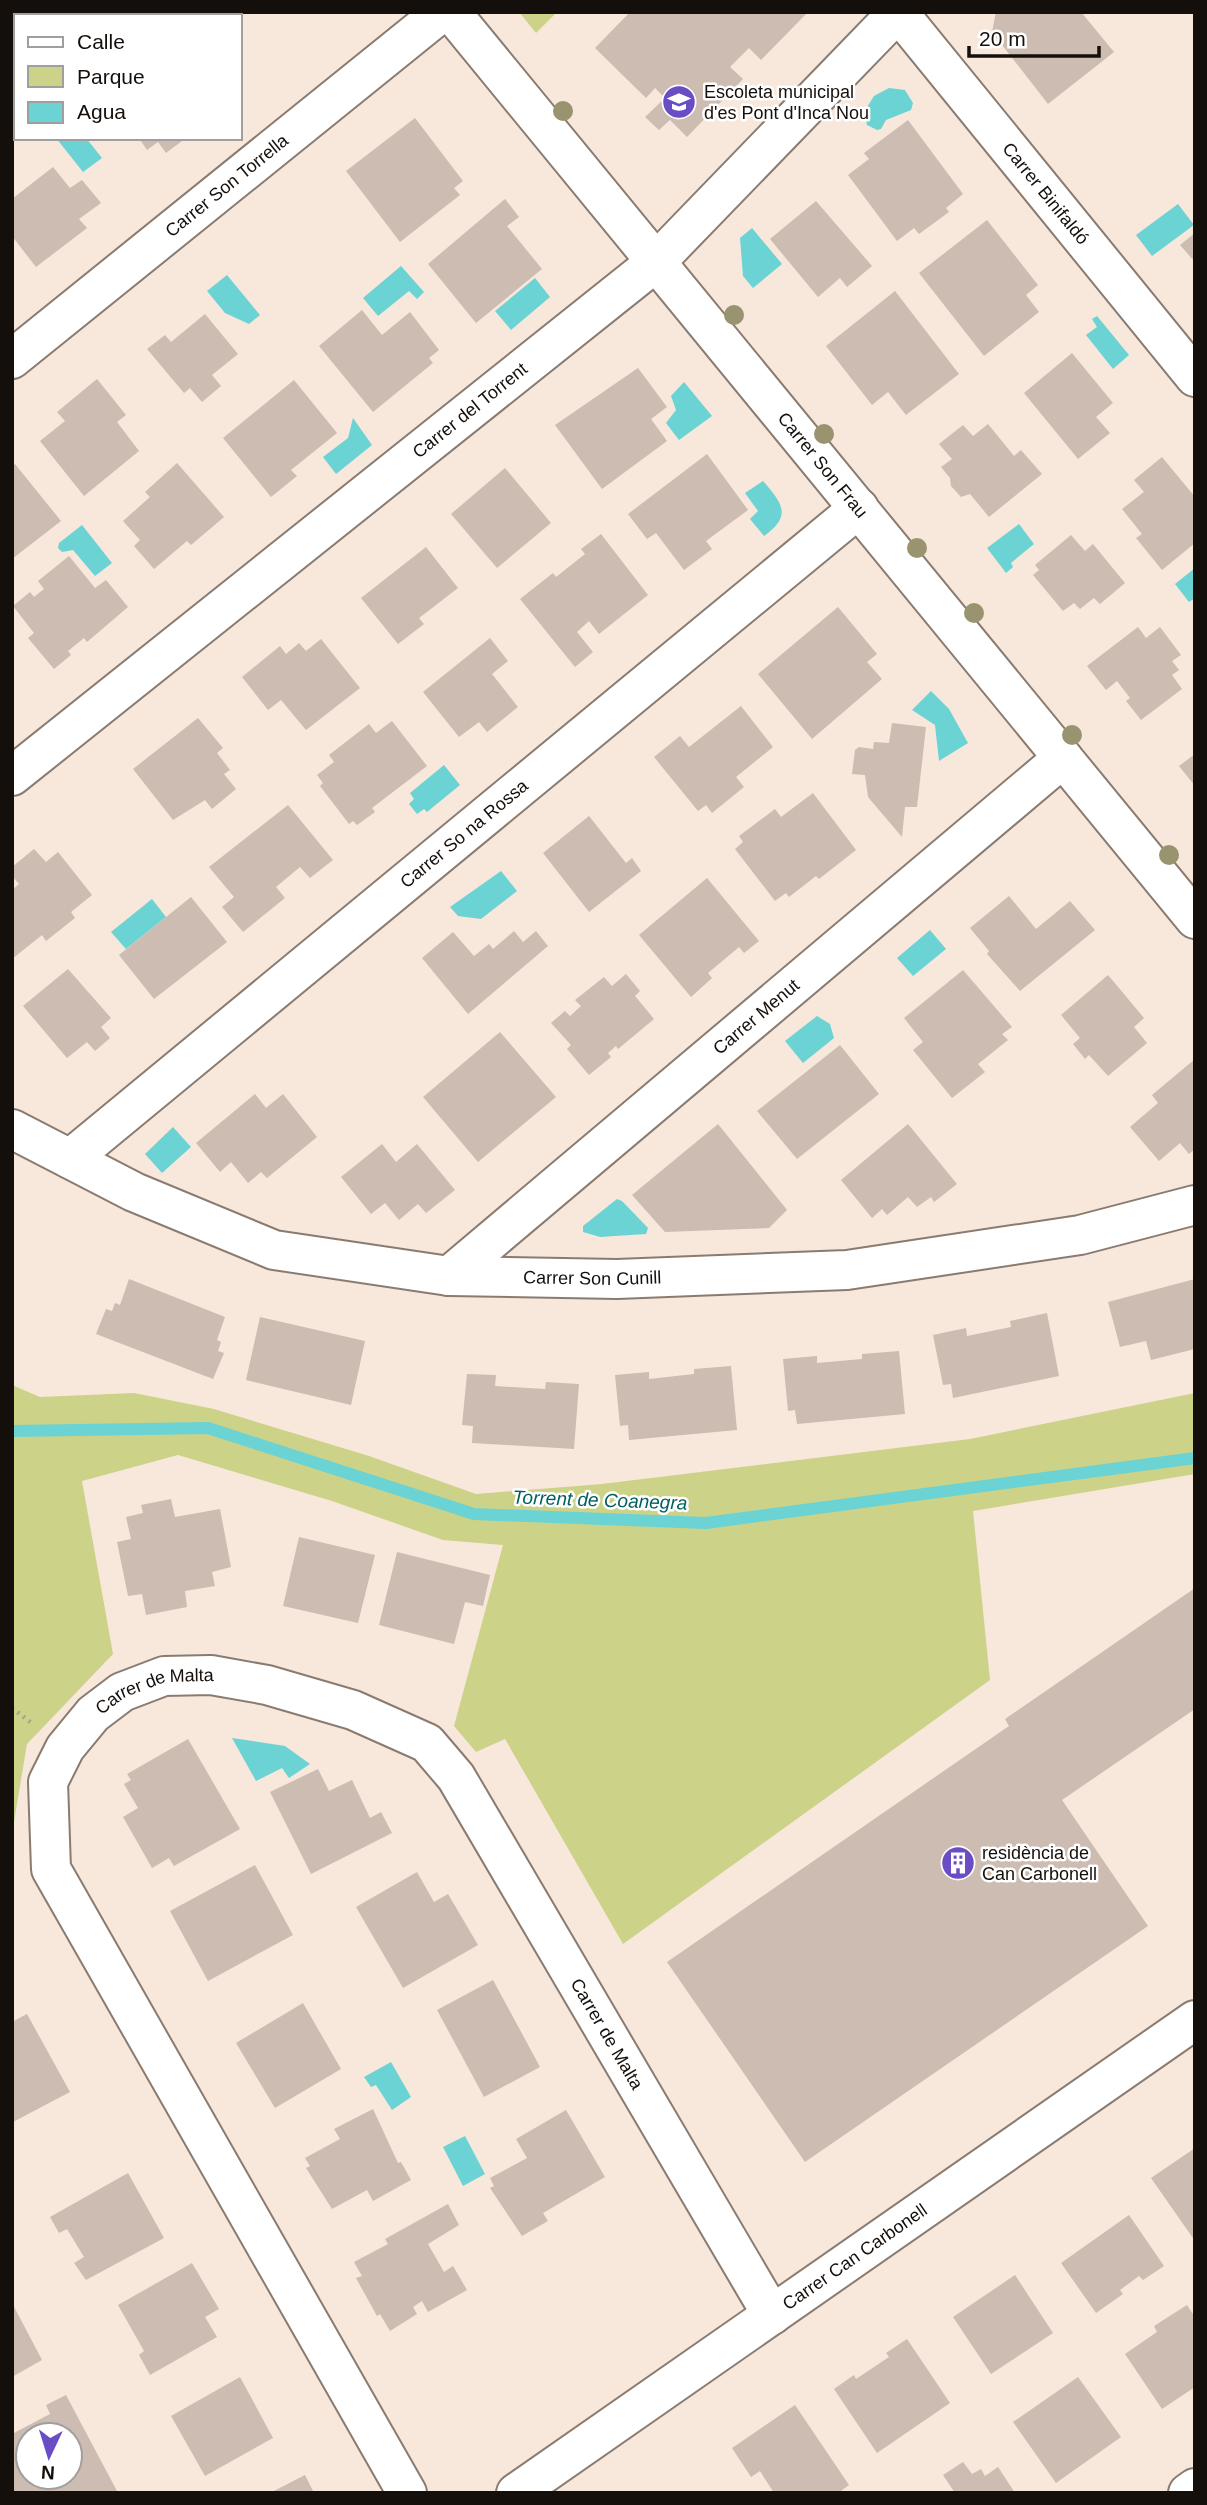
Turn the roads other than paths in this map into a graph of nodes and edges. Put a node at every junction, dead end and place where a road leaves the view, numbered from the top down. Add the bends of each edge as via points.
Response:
1 (442, 12) edge
2 (451, 12) edge
3 (898, 12) edge
4 (656, 262) junction
5 (12, 359) edge
6 (1195, 377) edge
7 (859, 508) junction
8 (1063, 758) junction
9 (12, 776) edge
10 (1195, 919) edge
11 (12, 1129) edge
12 (70, 1159) junction
13 (1195, 1205) edge
14 (449, 1276) junction
15 (1195, 2020) edge
16 (772, 2315) junction
17 (1195, 2488) edge
18 (407, 2493) edge
19 (516, 2493) edge
20 (1188, 2493) edge

1 - 5 street, Carrer Son Torrella
2 - 4 street, Carrer Son Frau
3 - 4 street, Carrer del Torrent
3 - 6 street, Carrer Binifaldó
4 - 7 street, Carrer Son Frau
4 - 9 street, Carrer del Torrent
7 - 8 street, Carrer Son Frau
7 - 12 street, Carrer So na Rossa
8 - 10 street, Carrer Son Frau
8 - 14 street, Carrer Menut
11 - 12 street, Carrer Son Cunill
12 - 14 street, Carrer Son Cunill via 134,1192 274,1250
13 - 14 street, Carrer Son Cunill via 1080,1235 847,1270 617,1279
15 - 16 street, Carrer Can Carbonell
16 - 18 street, Carrer de Malta via 456,1777 427,1744 353,1710 267,1685 211,1675 163,1676 122,1692 93,1714 65,1748 48,1782 51,1869
16 - 19 street, Carrer Can Carbonell
17 - 20 street

